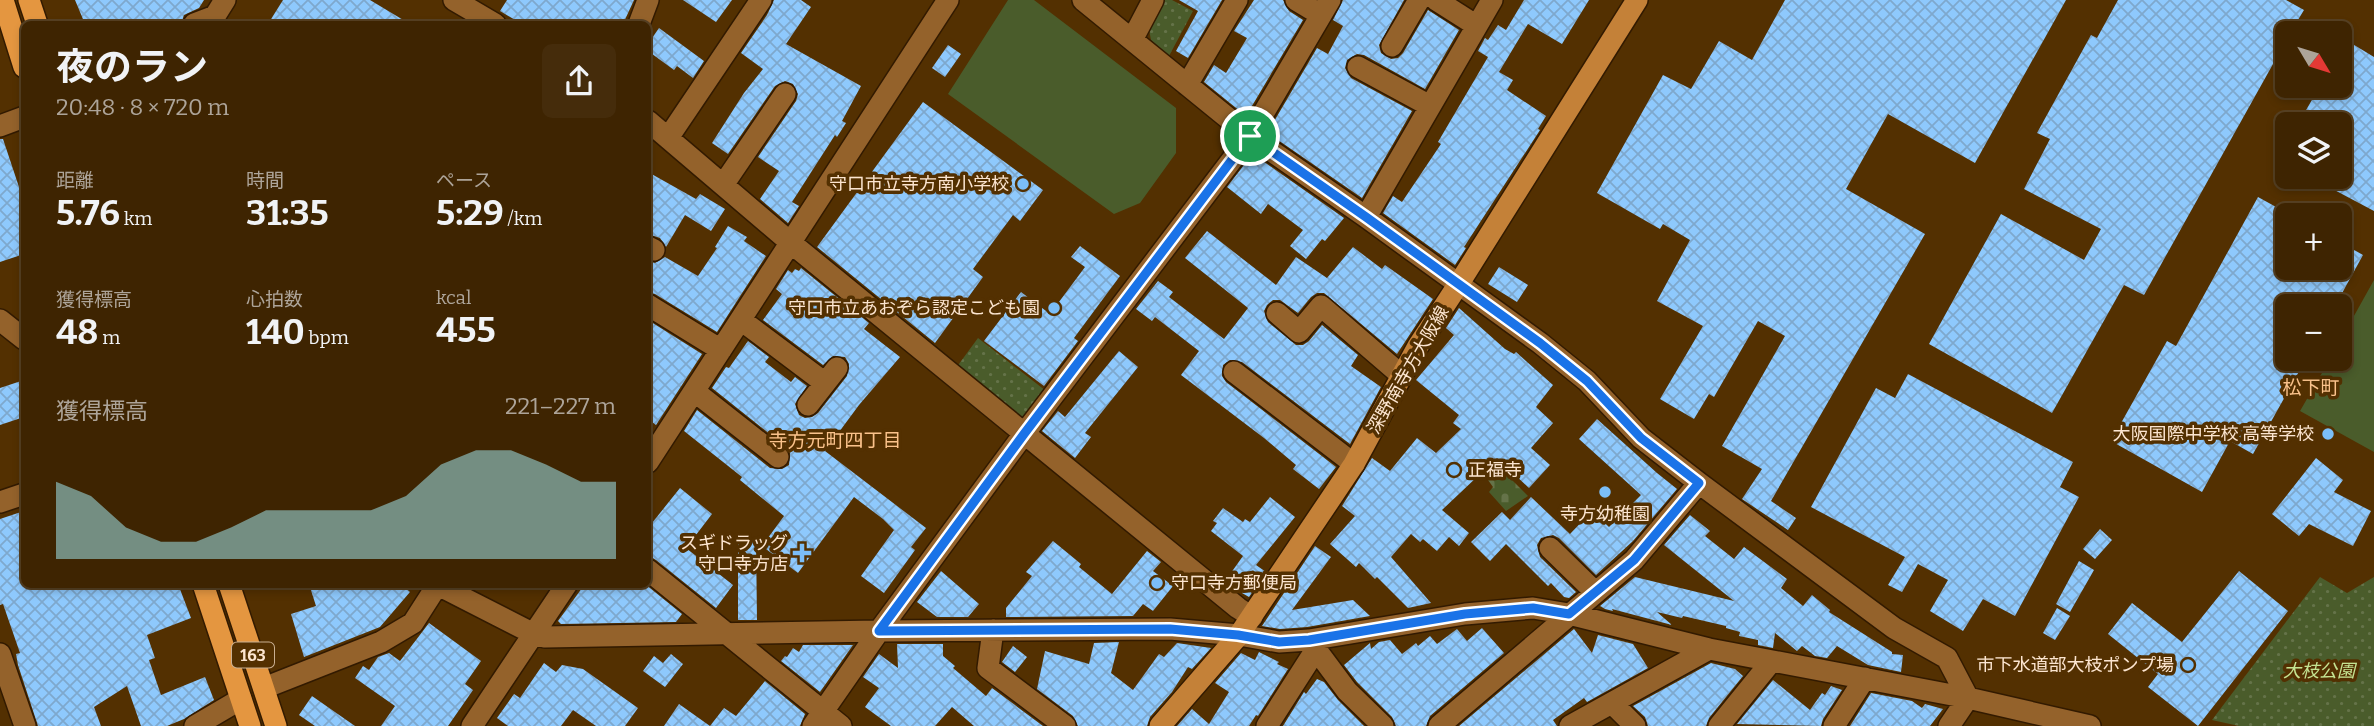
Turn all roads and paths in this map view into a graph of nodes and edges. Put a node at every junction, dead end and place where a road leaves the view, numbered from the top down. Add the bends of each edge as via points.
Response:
1 (3, 0) edge
2 (29, 0) edge
3 (454, 0) edge
4 (648, 0) edge
5 (761, 0) edge
6 (948, 0) edge
7 (1083, 0) edge
8 (1237, 0) edge
9 (1296, 0) edge
10 (1419, 0) edge
11 (1436, 0) edge
12 (1492, 0) edge
13 (1637, 0) edge
14 (1145, 3) edge
15 (1326, 8) edge
16 (219, 14) edge
17 (485, 16) edge
18 (36, 21) edge
19 (202, 21) edge
20 (640, 21) edge
21 (1477, 26) junction
22 (1132, 40) junction
23 (1392, 46) dead end
24 (21, 57) edge
25 (1358, 67) dead end
26 (1187, 85) junction
27 (785, 94) dead end
28 (1430, 106) junction
29 (21, 118) edge
30 (651, 124) edge
31 (0, 126) edge
32 (1250, 136) junction
33 (668, 138) junction
34 (723, 185) junction
35 (1366, 217) junction
36 (791, 243) junction
37 (1458, 285) junction
38 (651, 307) edge
39 (1276, 313) dead end
40 (0, 320) edge
41 (741, 320) junction
42 (21, 337) edge
43 (721, 350) junction
44 (1234, 372) dead end
45 (1401, 375) junction
46 (694, 391) junction
47 (808, 405) dead end
48 (1024, 434) junction
49 (655, 435) edge
50 (778, 457) dead end
51 (1354, 464) junction
52 (1699, 483) junction
53 (21, 495) edge
54 (0, 502) edge
55 (1550, 548) dead end
56 (651, 573) edge
57 (205, 588) edge
58 (230, 588) edge
59 (436, 588) edge
60 (444, 588) edge
61 (480, 588) edge
62 (564, 588) edge
63 (1595, 592) junction
64 (470, 602) junction
65 (1569, 614) junction
66 (1252, 617) junction
67 (993, 630) junction
68 (879, 631) junction
69 (723, 633) junction
70 (534, 634) junction
71 (1238, 635) junction
72 (1312, 645) junction
73 (1709, 649) junction
74 (0, 654) edge
75 (1771, 662) junction
76 (1865, 678) junction
77 (264, 688) junction
78 (1968, 698) junction
79 (241, 699) junction
80 (1612, 703) junction
81 (818, 719) edge
82 (2069, 724) edge
83 (277, 725) edge
84 (24, 726) edge
85 (195, 726) edge
86 (250, 726) edge
87 (472, 726) edge
88 (841, 726) edge
89 (1065, 726) edge
90 (1160, 726) edge
91 (1267, 726) edge
92 (1383, 726) edge
93 (1439, 726) edge
94 (1570, 726) edge
95 (1635, 726) edge
96 (1719, 726) edge
97 (1834, 726) edge
98 (1949, 726) edge
99 (2090, 726) edge

1 - 24 highway
2 - 18 highway
3 - 17 street
4 - 20 street
5 - 33 street
6 - 36 street
7 - 22 street
8 - 26 street
9 - 15 street
10 - 23 street
11 - 21 street
12 - 21 street
13 - 37 main road, 深野南寺方大阪線
14 - 22 street
15 - 32 street
16 - 19 street
21 - 28 street
22 - 26 street
25 - 28 street
26 - 32 street
27 - 34 street
28 - 35 street
29 - 31 street
30 - 33 street
32 - 35 street
32 - 48 street
33 - 34 street
34 - 36 street
35 - 37 street
36 - 41 street
36 - 48 street
37 - 45 main road, 深野南寺方大阪線
37 - 52 street via 1587,381 1641,438
38 - 43 street
39 - 45 street via 1299,332 1321,306
40 - 42 street
41 - 43 street
41 - 47 street via 831,375
43 - 46 street
44 - 51 street
45 - 51 main road, 深野南寺方大阪線
46 - 49 street
46 - 50 street
48 - 66 street
48 - 68 street
51 - 66 main road, 深野南寺方大阪線
52 - 63 street via 1634,560
52 - 78 street via 1894,628 1947,658
53 - 54 street
55 - 63 street
56 - 69 street
57 - 79 highway, 163
58 - 77 highway, 163
59 - 77 street via 413,623 381,642
60 - 64 street
61 - 64 street
62 - 70 street
63 - 65 street
64 - 70 street
65 - 72 street via 1533,608 1465,614
65 - 73 street
65 - 93 street
66 - 71 main road, 深野南寺方大阪線
67 - 68 street
67 - 71 street via 1170,629
67 - 89 street via 988,668
68 - 69 street
68 - 81 street
69 - 70 street
69 - 81 street
70 - 87 street
71 - 72 street
71 - 90 main road, 深野南寺方大阪線
72 - 91 street
72 - 92 street via 1347,691
73 - 75 street
73 - 80 street
74 - 84 street
75 - 76 street
75 - 96 street
76 - 78 street
76 - 97 street
77 - 83 highway, 163
78 - 82 street
78 - 98 street
79 - 85 street
79 - 86 highway, 163
80 - 94 street
80 - 95 street
81 - 88 street
82 - 99 street

